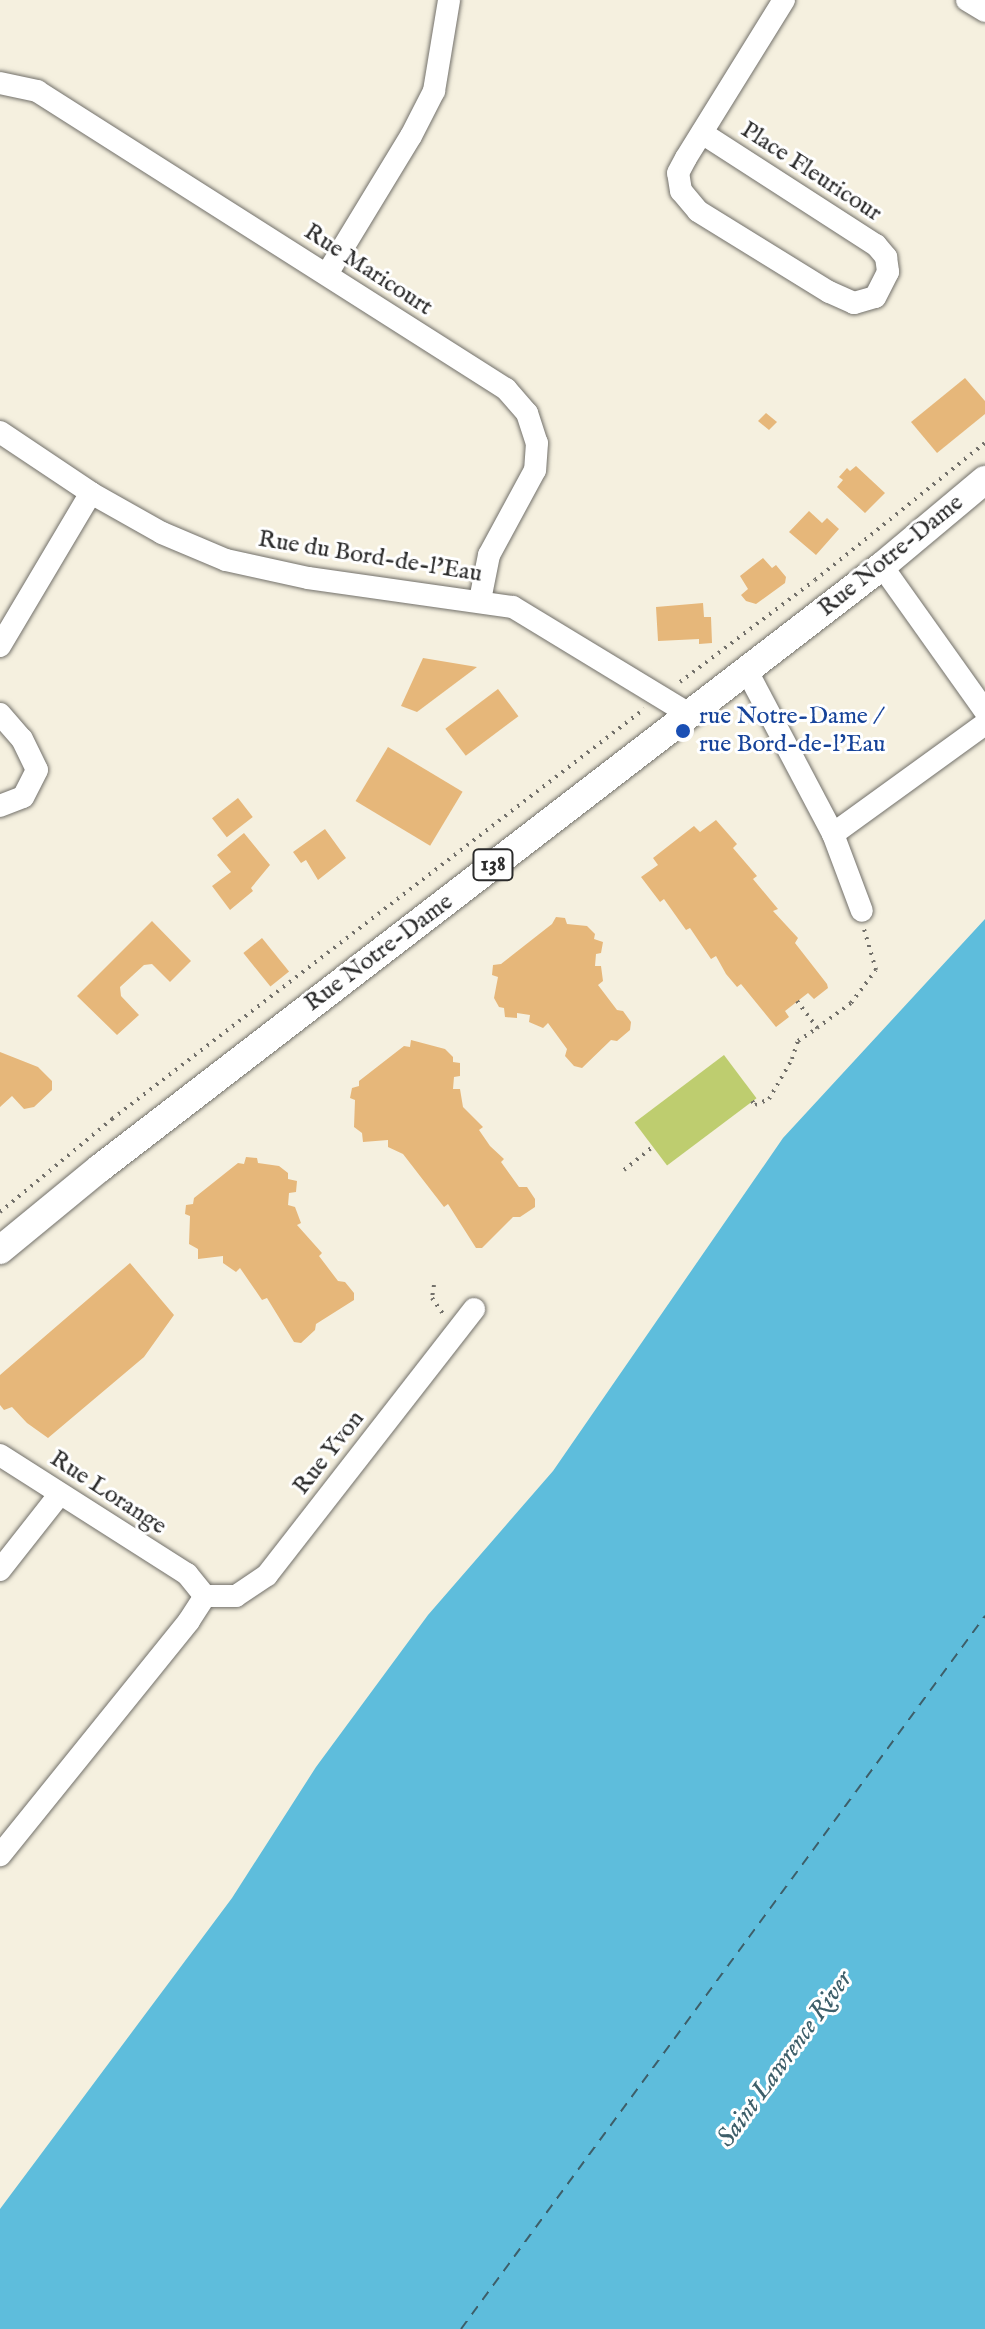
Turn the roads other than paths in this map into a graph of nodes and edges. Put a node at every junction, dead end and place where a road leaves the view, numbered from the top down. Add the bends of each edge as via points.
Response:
1 (449, 0) edge
2 (784, 0) edge
3 (967, 0) edge
4 (985, 11) edge
5 (0, 83) edge
6 (702, 133) junction
7 (327, 274) junction
8 (0, 432) edge
9 (985, 480) edge
10 (91, 493) junction
11 (882, 566) junction
12 (480, 600) junction
13 (0, 646) edge
14 (747, 671) junction
15 (985, 711) edge
16 (0, 714) edge
17 (689, 714) junction
18 (985, 724) edge
19 (0, 806) edge
20 (833, 834) junction
21 (862, 911) road end
22 (0, 1250) edge
23 (474, 1309) dead end
24 (0, 1455) edge
25 (59, 1495) junction
26 (0, 1570) edge
27 (205, 1596) junction
28 (0, 1855) edge

1 - 7 street via 434,91
2 - 6 street, Place Fleuricour
3 - 4 street
5 - 7 street, Rue Maricourt via 37,91
6 - 6 street, Place Fleuricour via 876,245 886,257 888,272 875,297 854,303 829,292 698,211 681,191 678,173
7 - 12 street, Rue Maricourt via 506,389 527,413 537,443 535,470 489,555
8 - 10 street, Rue du Bord-de-l'Eau
9 - 11 main road, Rue Notre-Dame / 138
10 - 12 street, Rue du Bord-de-l'Eau via 162,533 226,560 381,590
10 - 13 street
11 - 14 main road, Rue Notre-Dame / 138
11 - 15 street
12 - 17 street, Rue du Bord-de-l'Eau via 513,607
14 - 17 main road, Rue Notre-Dame / 138
14 - 20 street
16 - 19 street via 22,739 37,770 23,797
17 - 22 main road, Rue Notre-Dame / 138
18 - 20 street
20 - 21 street
23 - 27 street, Rue Yvon via 267,1575 236,1596
24 - 25 street, Rue Lorange
25 - 26 street
25 - 27 street, Rue Lorange via 187,1574
27 - 28 street

